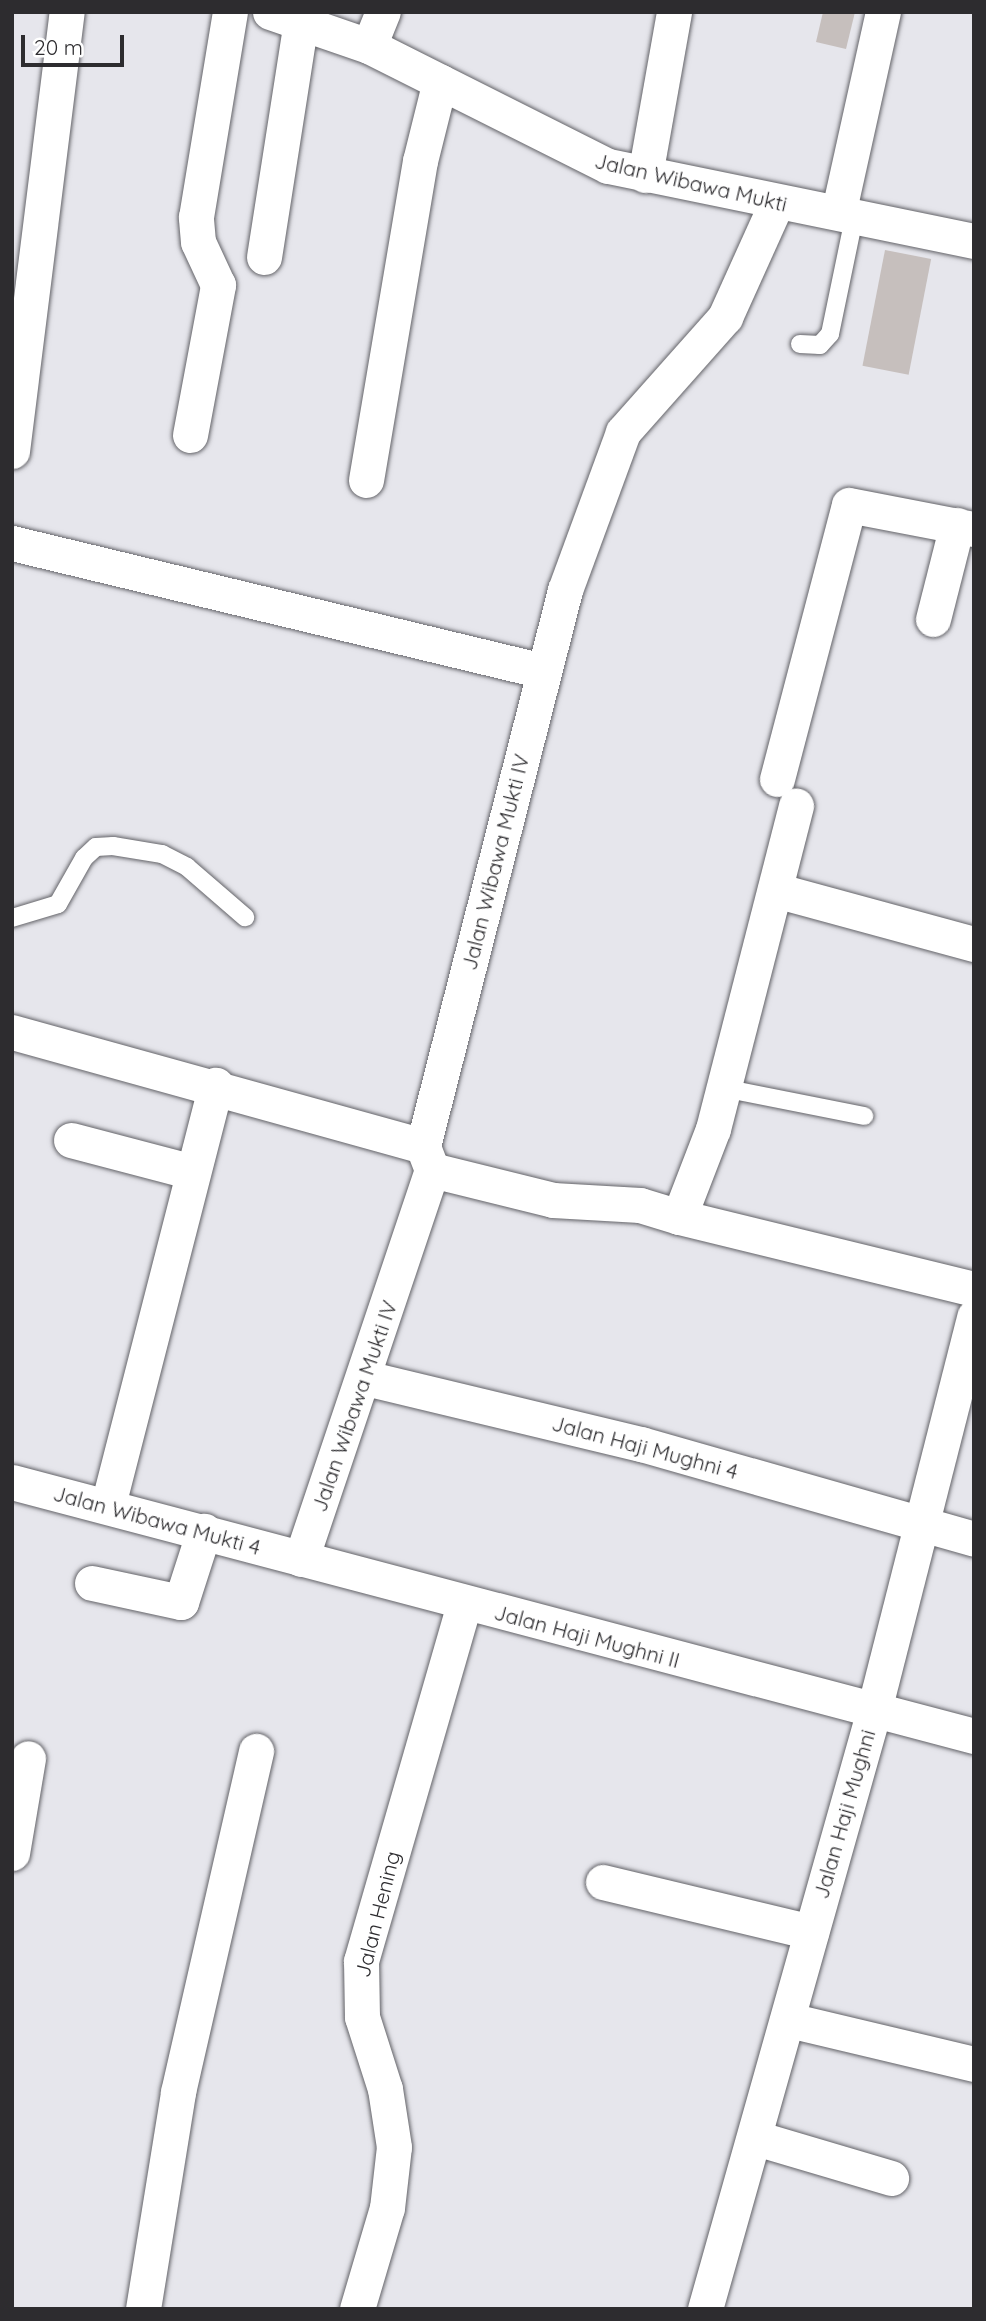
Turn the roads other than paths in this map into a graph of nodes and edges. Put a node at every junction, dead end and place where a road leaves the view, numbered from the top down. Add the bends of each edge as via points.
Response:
1 (67, 12) edge
2 (230, 12) edge
3 (383, 12) edge
4 (674, 12) edge
5 (883, 12) edge
6 (285, 17) edge
7 (369, 46) junction
8 (440, 81) junction
9 (645, 175) junction
10 (776, 204) junction
11 (847, 212) junction
12 (974, 241) edge
13 (264, 257) dead end
14 (800, 344) dead end
15 (190, 435) dead end
16 (12, 451) edge
17 (366, 480) dead end
18 (965, 527) edge
19 (12, 543) edge
20 (933, 619) dead end
21 (543, 671) junction
22 (775, 891) junction
23 (245, 917) dead end
24 (12, 918) edge
25 (974, 944) edge
26 (12, 1032) edge
27 (216, 1085) junction
28 (723, 1088) junction
29 (864, 1115) dead end
30 (71, 1140) dead end
31 (428, 1158) junction
32 (193, 1172) junction
33 (679, 1217) junction
34 (974, 1289) edge
35 (974, 1317) edge
36 (366, 1378) junction
37 (12, 1482) edge
38 (108, 1505) junction
39 (923, 1524) junction
40 (204, 1531) junction
41 (974, 1539) edge
42 (301, 1559) junction
43 (92, 1583) dead end
44 (464, 1603) junction
45 (874, 1710) junction
46 (974, 1736) edge
47 (256, 1751) dead end
48 (28, 1758) dead end
49 (14, 1834) edge
50 (603, 1882) dead end
51 (811, 1931) junction
52 (789, 2020) junction
53 (974, 2064) edge
54 (756, 2138) junction
55 (891, 2178) dead end
56 (143, 2309) edge
57 (357, 2309) edge
58 (705, 2309) edge

1 - 16 street
2 - 15 street via 196,217 198,242 218,285
3 - 7 street
4 - 9 street
5 - 11 street
6 - 7 street, Jalan Wibawa Mukti
6 - 13 street
7 - 8 street, Jalan Wibawa Mukti
8 - 9 street, Jalan Wibawa Mukti via 569,152
8 - 17 street via 420,161
9 - 10 street, Jalan Wibawa Mukti
10 - 11 street, Jalan Wibawa Mukti
10 - 21 street, Jalan Wibawa Mukti IV via 725,317 623,432 565,590
11 - 12 street, Jalan Wibawa Mukti
11 - 14 lane via 830,334 820,345
18 - 20 street
18 - 22 street via 849,505 787,792
19 - 21 street
21 - 31 street, Jalan Wibawa Mukti IV
22 - 25 street
22 - 28 street
23 - 24 lane via 187,867 162,855 113,846 96,847 84,858 58,904
26 - 27 street
27 - 31 street
27 - 32 street
28 - 29 lane
28 - 33 street
30 - 32 street
31 - 33 street via 553,1200 640,1205
31 - 36 street, Jalan Wibawa Mukti IV
32 - 38 street
33 - 34 street
35 - 39 street, Jalan Haji Mughni
36 - 39 street, Jalan Haji Mughni 4 via 641,1444
36 - 42 street, Jalan Wibawa Mukti IV
37 - 38 street, Jalan Wibawa Mukti 4
38 - 40 street, Jalan Wibawa Mukti 4
39 - 41 street, Jalan Haji Mughni 4
39 - 45 street, Jalan Haji Mughni
40 - 42 street, Jalan Wibawa Mukti 4
40 - 43 street via 181,1602
42 - 44 street, Jalan Haji Mughni II
44 - 45 street, Jalan Haji Mughni II
44 - 57 street, Jalan Hening via 361,1961 362,2017 386,2089 394,2147 387,2208
45 - 46 street, Jalan Haji Mughni II
45 - 51 street, Jalan Haji Mughni
47 - 56 street via 177,2092
48 - 49 street
50 - 51 street
51 - 52 street, Jalan Haji Mughni
52 - 53 street
52 - 54 street, Jalan Haji Mughni
54 - 55 street
54 - 58 street, Jalan Haji Mughni

